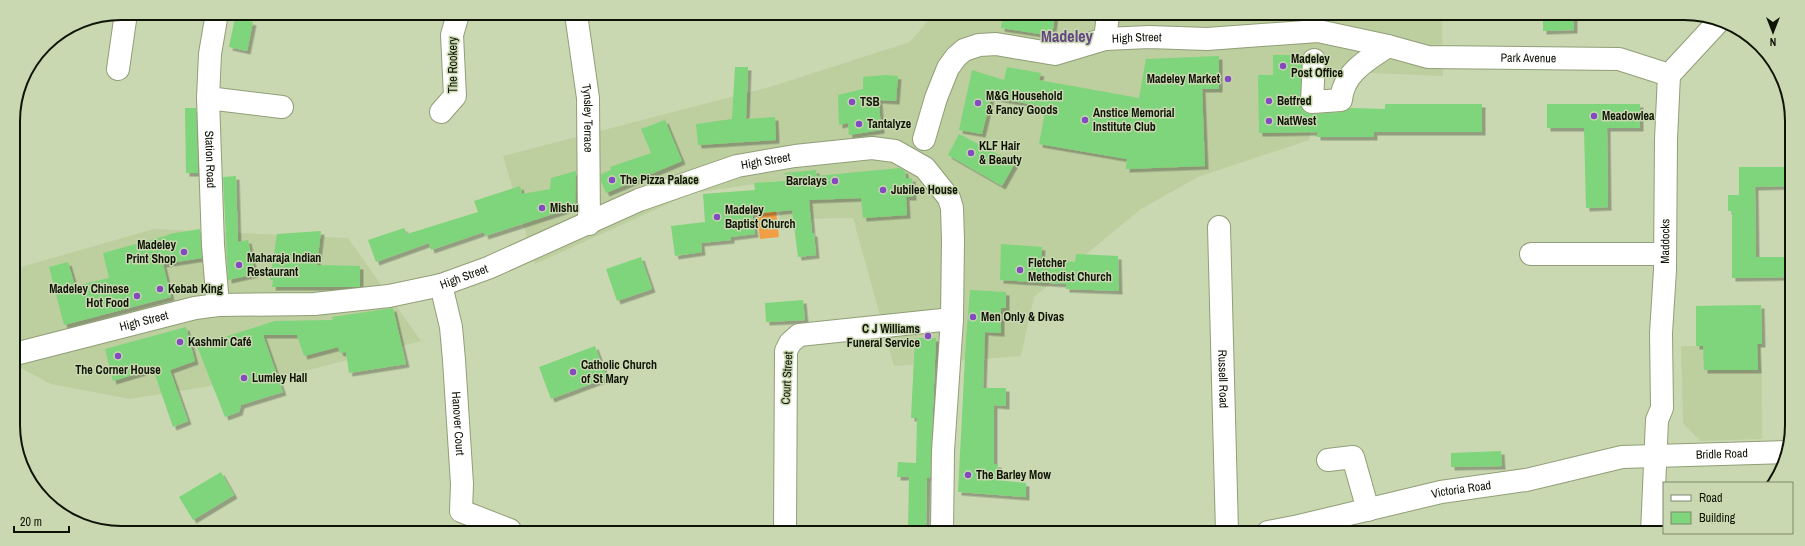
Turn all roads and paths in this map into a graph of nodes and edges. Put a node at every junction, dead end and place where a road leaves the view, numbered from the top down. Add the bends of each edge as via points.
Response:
1 (125, 20) edge
2 (216, 20) edge
3 (456, 20) edge
4 (577, 20) edge
5 (1107, 20) edge
6 (1715, 25) edge
7 (1105, 39) junction
8 (1388, 46) junction
9 (1314, 60) dead end
10 (118, 69) dead end
11 (1669, 75) junction
12 (208, 98) junction
13 (282, 107) dead end
14 (441, 112) dead end
15 (924, 139) junction
16 (898, 153) junction
17 (925, 168) junction
18 (589, 224) junction
19 (1219, 227) dead end
20 (1531, 254) dead end
21 (1665, 254) junction
22 (441, 285) junction
23 (218, 305) junction
24 (952, 319) junction
25 (20, 352) edge
26 (1782, 452) edge
27 (1662, 454) junction
28 (1328, 460) dead end
29 (1668, 482) edge
30 (1368, 510) junction
31 (500, 526) edge
32 (785, 526) edge
33 (942, 526) edge
34 (1227, 526) edge
35 (1295, 526) edge
36 (1653, 526) edge

1 - 10 street
2 - 12 street, Station Road via 210,54
3 - 14 street, The Rookery via 452,35 456,96
4 - 18 street, Tynsley Terrace via 588,98
5 - 7 street
6 - 11 street
7 - 8 street, High Street via 1207,39 1318,31
7 - 15 street, High Street via 1055,54 996,44 979,45 964,50 948,68
8 - 9 street via 1361,64 1347,79 1341,100 1312,102
8 - 11 street, Park Avenue via 1428,57 1619,59
11 - 21 street, Maddocks
12 - 13 street
12 - 23 street, Station Road via 213,245
15 - 16 street via 908,143
15 - 17 street, High Street via 930,150
16 - 17 street, High Street
16 - 18 street, High Street via 872,148 794,156 737,166 639,200
17 - 24 street via 949,198 952,208
18 - 22 street, High Street via 488,268
19 - 34 street, Russell Road
20 - 21 street
21 - 27 street, Maddocks via 1661,333 1662,408 1668,420
22 - 23 street, High Street via 389,296 314,304
22 - 31 street, Hanover Court via 451,327 454,360 462,484 461,511
23 - 25 street, High Street via 196,308
24 - 32 street, Court Street via 799,334 790,343 786,351
24 - 33 street via 943,451
26 - 27 street, Bridle Road
27 - 29 street, Maddocks
27 - 30 street, Victoria Road via 1622,457 1526,480 1441,492
27 - 36 street, Maddocks
28 - 30 street via 1353,457
30 - 35 street, Victoria Road

